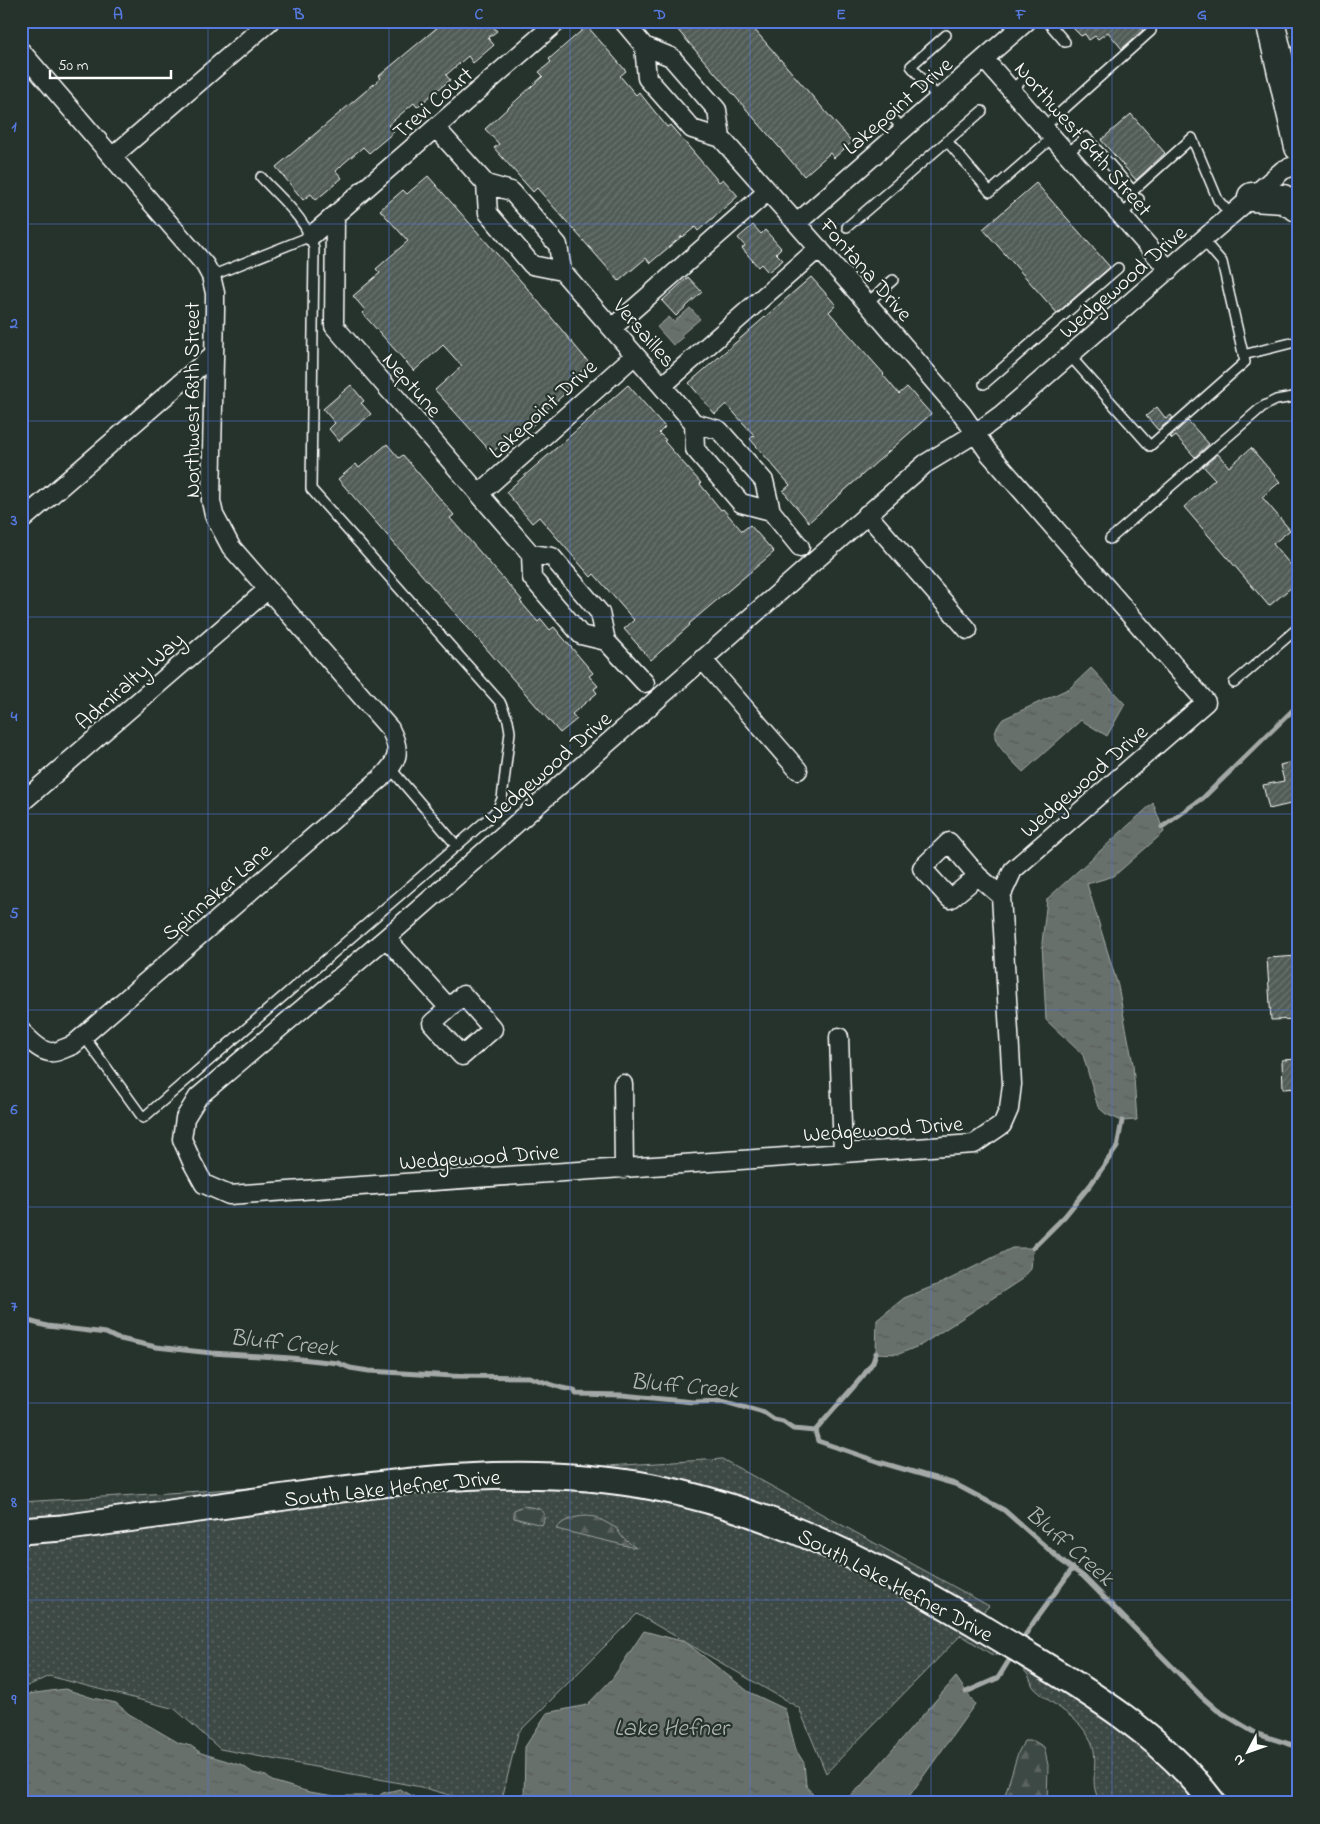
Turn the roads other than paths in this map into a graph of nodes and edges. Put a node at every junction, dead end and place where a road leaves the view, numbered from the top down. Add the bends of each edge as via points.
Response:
1 (270, 21) edge
2 (558, 21) edge
3 (623, 21) edge
4 (1027, 21) edge
5 (1047, 21) edge
6 (1150, 21) edge
7 (1270, 21) edge
8 (946, 35) dead end
9 (1065, 42) dead end
10 (644, 46) junction
11 (21, 51) edge
12 (984, 59) junction
13 (938, 99) junction
14 (982, 111) dead end
15 (436, 128) junction
16 (1048, 132) junction
17 (721, 138) junction
18 (947, 141) junction
19 (1299, 146) edge
20 (1068, 153) junction
21 (113, 156) junction
22 (1299, 164) edge
23 (262, 177) dead end
24 (486, 184) junction
25 (768, 191) junction
26 (1252, 197) junction
27 (1140, 199) dead end
28 (1299, 208) edge
29 (1121, 215) junction
30 (1231, 215) junction
31 (335, 216) junction
32 (797, 223) junction
33 (847, 227) dead end
34 (311, 236) junction
35 (1203, 240) junction
36 (819, 248) junction
37 (1118, 268) dead end
38 (1169, 270) junction
39 (562, 271) junction
40 (211, 276) junction
41 (893, 280) dead end
42 (867, 303) junction
43 (612, 328) junction
44 (1299, 342) edge
45 (214, 354) junction
46 (635, 355) junction
47 (1243, 355) junction
48 (1070, 356) junction
49 (984, 384) dead end
50 (662, 386) junction
51 (1299, 396) edge
52 (694, 423) junction
53 (976, 433) junction
54 (478, 494) junction
55 (770, 512) junction
56 (867, 514) junction
57 (21, 522) edge
58 (1110, 539) dead end
59 (800, 546) dead end
60 (531, 554) junction
61 (267, 590) junction
62 (1299, 627) edge
63 (968, 630) dead end
64 (606, 641) junction
65 (702, 659) junction
66 (1234, 682) dead end
67 (645, 683) dead end
68 (394, 761) junction
69 (798, 770) dead end
70 (21, 804) edge
71 (457, 846) junction
72 (978, 876) dead end
73 (1001, 896) junction
74 (386, 938) junction
75 (449, 1008) dead end
76 (21, 1031) edge
77 (83, 1035) junction
78 (838, 1037) dead end
79 (623, 1084) dead end
80 (843, 1154) junction
81 (624, 1169) junction
82 (21, 1531) edge
83 (1213, 1803) edge

1 - 21 street
2 - 15 street, Trevi Court
3 - 10 street
4 - 12 street, Lakepoint Drive
5 - 9 lane
6 - 16 lane via 1151,31
7 - 19 highway
8 - 13 lane via 911,66
10 - 17 street via 671,57 717,110
10 - 17 street via 648,78 692,129
11 - 21 street, Northwest 68th Street
12 - 13 street, Lakepoint Drive
12 - 16 street, Northwest 64th Street via 1018,84
13 - 32 street, Lakepoint Drive via 899,125
14 - 18 lane
15 - 24 street
15 - 31 street, Trevi Court
16 - 18 lane via 990,192
16 - 20 street, Northwest 64th Street
17 - 25 street, Fontana Drive
18 - 33 lane
20 - 29 street, Northwest 64th Street
20 - 30 lane via 1086,137 1132,191 1192,138 1218,200
21 - 40 street, Northwest 68th Street
22 - 26 street, Wedgewood Drive via 1283,170
23 - 34 lane
24 - 39 street via 511,191 558,246
24 - 39 street via 488,213 532,265
25 - 32 street, Fontana Drive
25 - 43 street
26 - 28 highway via 1283,199
26 - 30 street, Wedgewood Drive
27 - 29 lane
29 - 38 street, Northwest 64th Street
30 - 35 street, Wedgewood Drive
31 - 34 street, Trevi Court
31 - 54 street, Neptune via 334,326
32 - 36 street, Fontana Drive
34 - 40 lane
34 - 71 lane via 314,250 312,490 500,702 508,720 510,732 498,810
35 - 38 street, Wedgewood Drive
35 - 47 lane via 1222,262
36 - 42 street, Fontana Drive
36 - 50 street
37 - 49 lane
38 - 48 street, Wedgewood Drive
39 - 43 street, Versailles
40 - 45 street, Northwest 68th Street via 215,293
41 - 42 lane
42 - 53 street, Fontana Drive
43 - 46 street, Versailles
44 - 47 lane
45 - 57 street
45 - 61 street, Northwest 68th Street via 211,501 214,515 231,547
46 - 50 street, Versailles
46 - 54 street, Lakepoint Drive
47 - 48 lane via 1245,362 1150,446
48 - 53 street, Wedgewood Drive
50 - 52 street, Versailles
51 - 58 lane via 1276,400 1262,407
52 - 55 street via 719,430 764,481
52 - 55 street via 695,449 741,503
53 - 56 street, Wedgewood Drive via 925,464
53 - 73 street, Wedgewood Drive via 989,453 1206,702 1013,870
54 - 60 street, Neptune
55 - 59 street
56 - 63 street
56 - 65 street, Wedgewood Drive
60 - 64 street via 552,557 600,614
60 - 64 street via 532,578 581,635
61 - 68 street, Northwest 68th Street via 390,729 396,740
61 - 70 street, Admiralty Way
62 - 66 lane
64 - 67 street
65 - 69 street
65 - 74 street, Wedgewood Drive
68 - 71 lane
68 - 77 street, Spinnaker Lane
71 - 77 lane via 143,1118
72 - 73 street
73 - 80 street, Wedgewood Drive via 1012,1084 1009,1109 1002,1125 974,1144
74 - 75 street
74 - 81 street, Wedgewood Drive via 198,1097 185,1118 182,1139 204,1184 229,1195
76 - 77 street, Spinnaker Lane via 37,1046 53,1053 73,1045
78 - 80 street
79 - 81 street
80 - 81 street, Wedgewood Drive
82 - 83 street, South Lake Hefner Drive via 375,1484 460,1476 506,1474 610,1480 654,1488 719,1504 798,1531 964,1616 1141,1729

